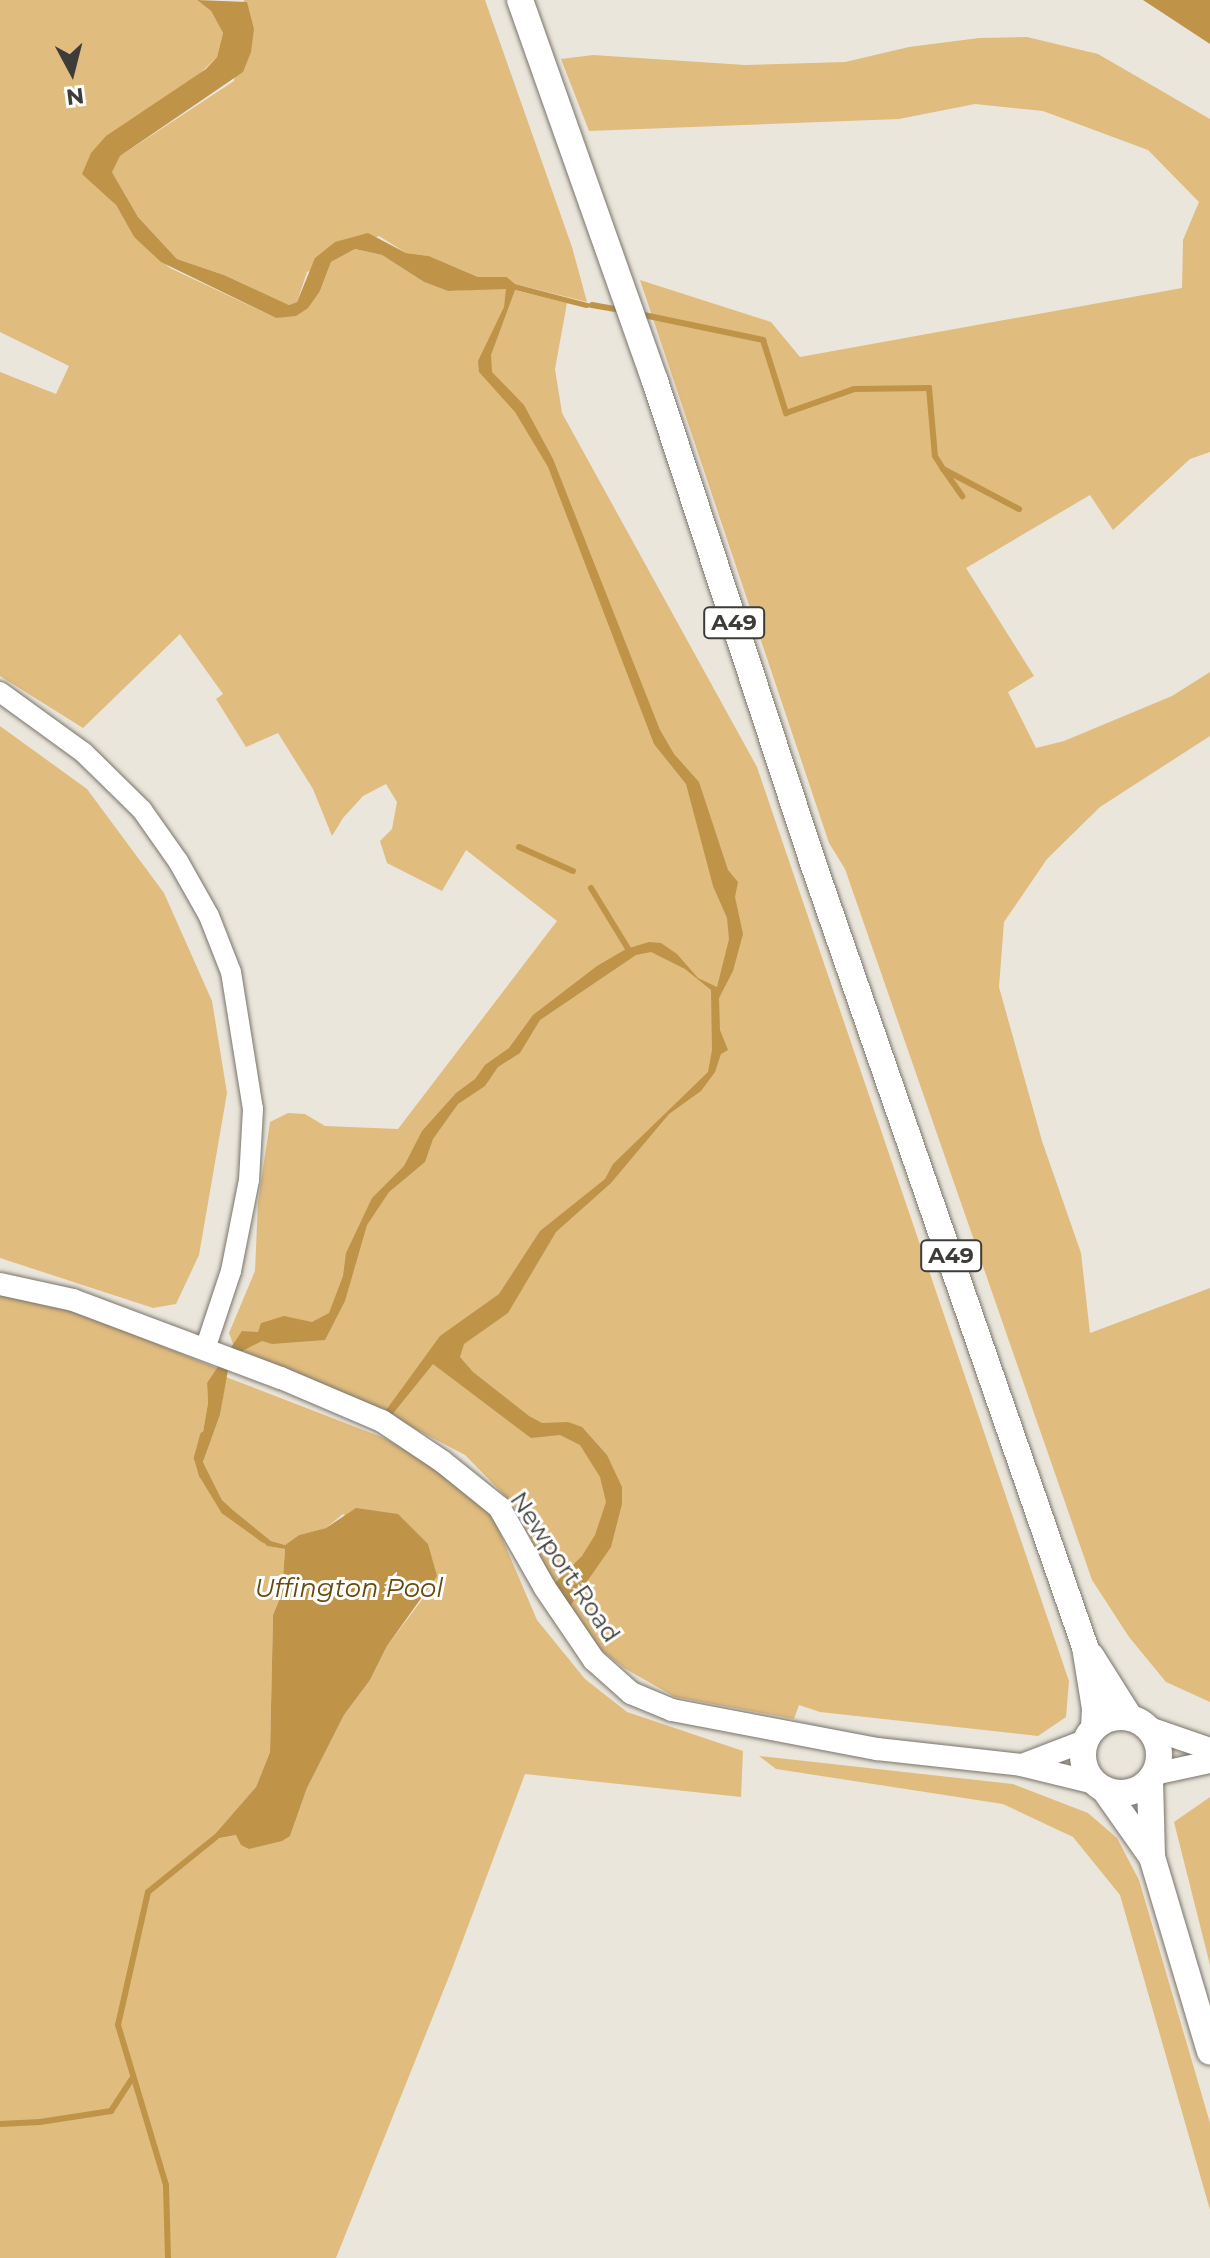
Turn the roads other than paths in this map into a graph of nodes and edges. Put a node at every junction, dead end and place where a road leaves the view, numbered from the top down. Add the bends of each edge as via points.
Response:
1 (520, 0) edge
2 (0, 692) edge
3 (0, 1284) edge
4 (210, 1352) junction
5 (1085, 1647) junction
6 (1139, 1723) junction
7 (1090, 1735) junction
8 (1210, 1749) edge
9 (1210, 1762) edge
10 (1021, 1765) junction
11 (1152, 1777) junction
12 (1100, 1786) junction
13 (1152, 1857) junction
14 (1210, 2052) edge

1 - 5 highway, A49 via 655,381 819,881
2 - 4 street via 83,752 142,810 209,916 231,972 253,1123 249,1180
3 - 4 main road, Newport Road via 73,1300
4 - 10 main road, Newport Road via 382,1421 499,1507 594,1660 631,1693 672,1710 848,1744
5 - 6 highway, A49
5 - 7 highway, A49 via 1095,1709
6 - 7 highway via 1110,1718
6 - 8 main road
6 - 11 highway via 1158,1745
7 - 10 main road, Newport Road
7 - 12 highway via 1085,1768
9 - 11 main road
10 - 12 main road, Newport Road
11 - 12 highway via 1133,1791
11 - 13 highway
12 - 13 highway
13 - 14 highway

